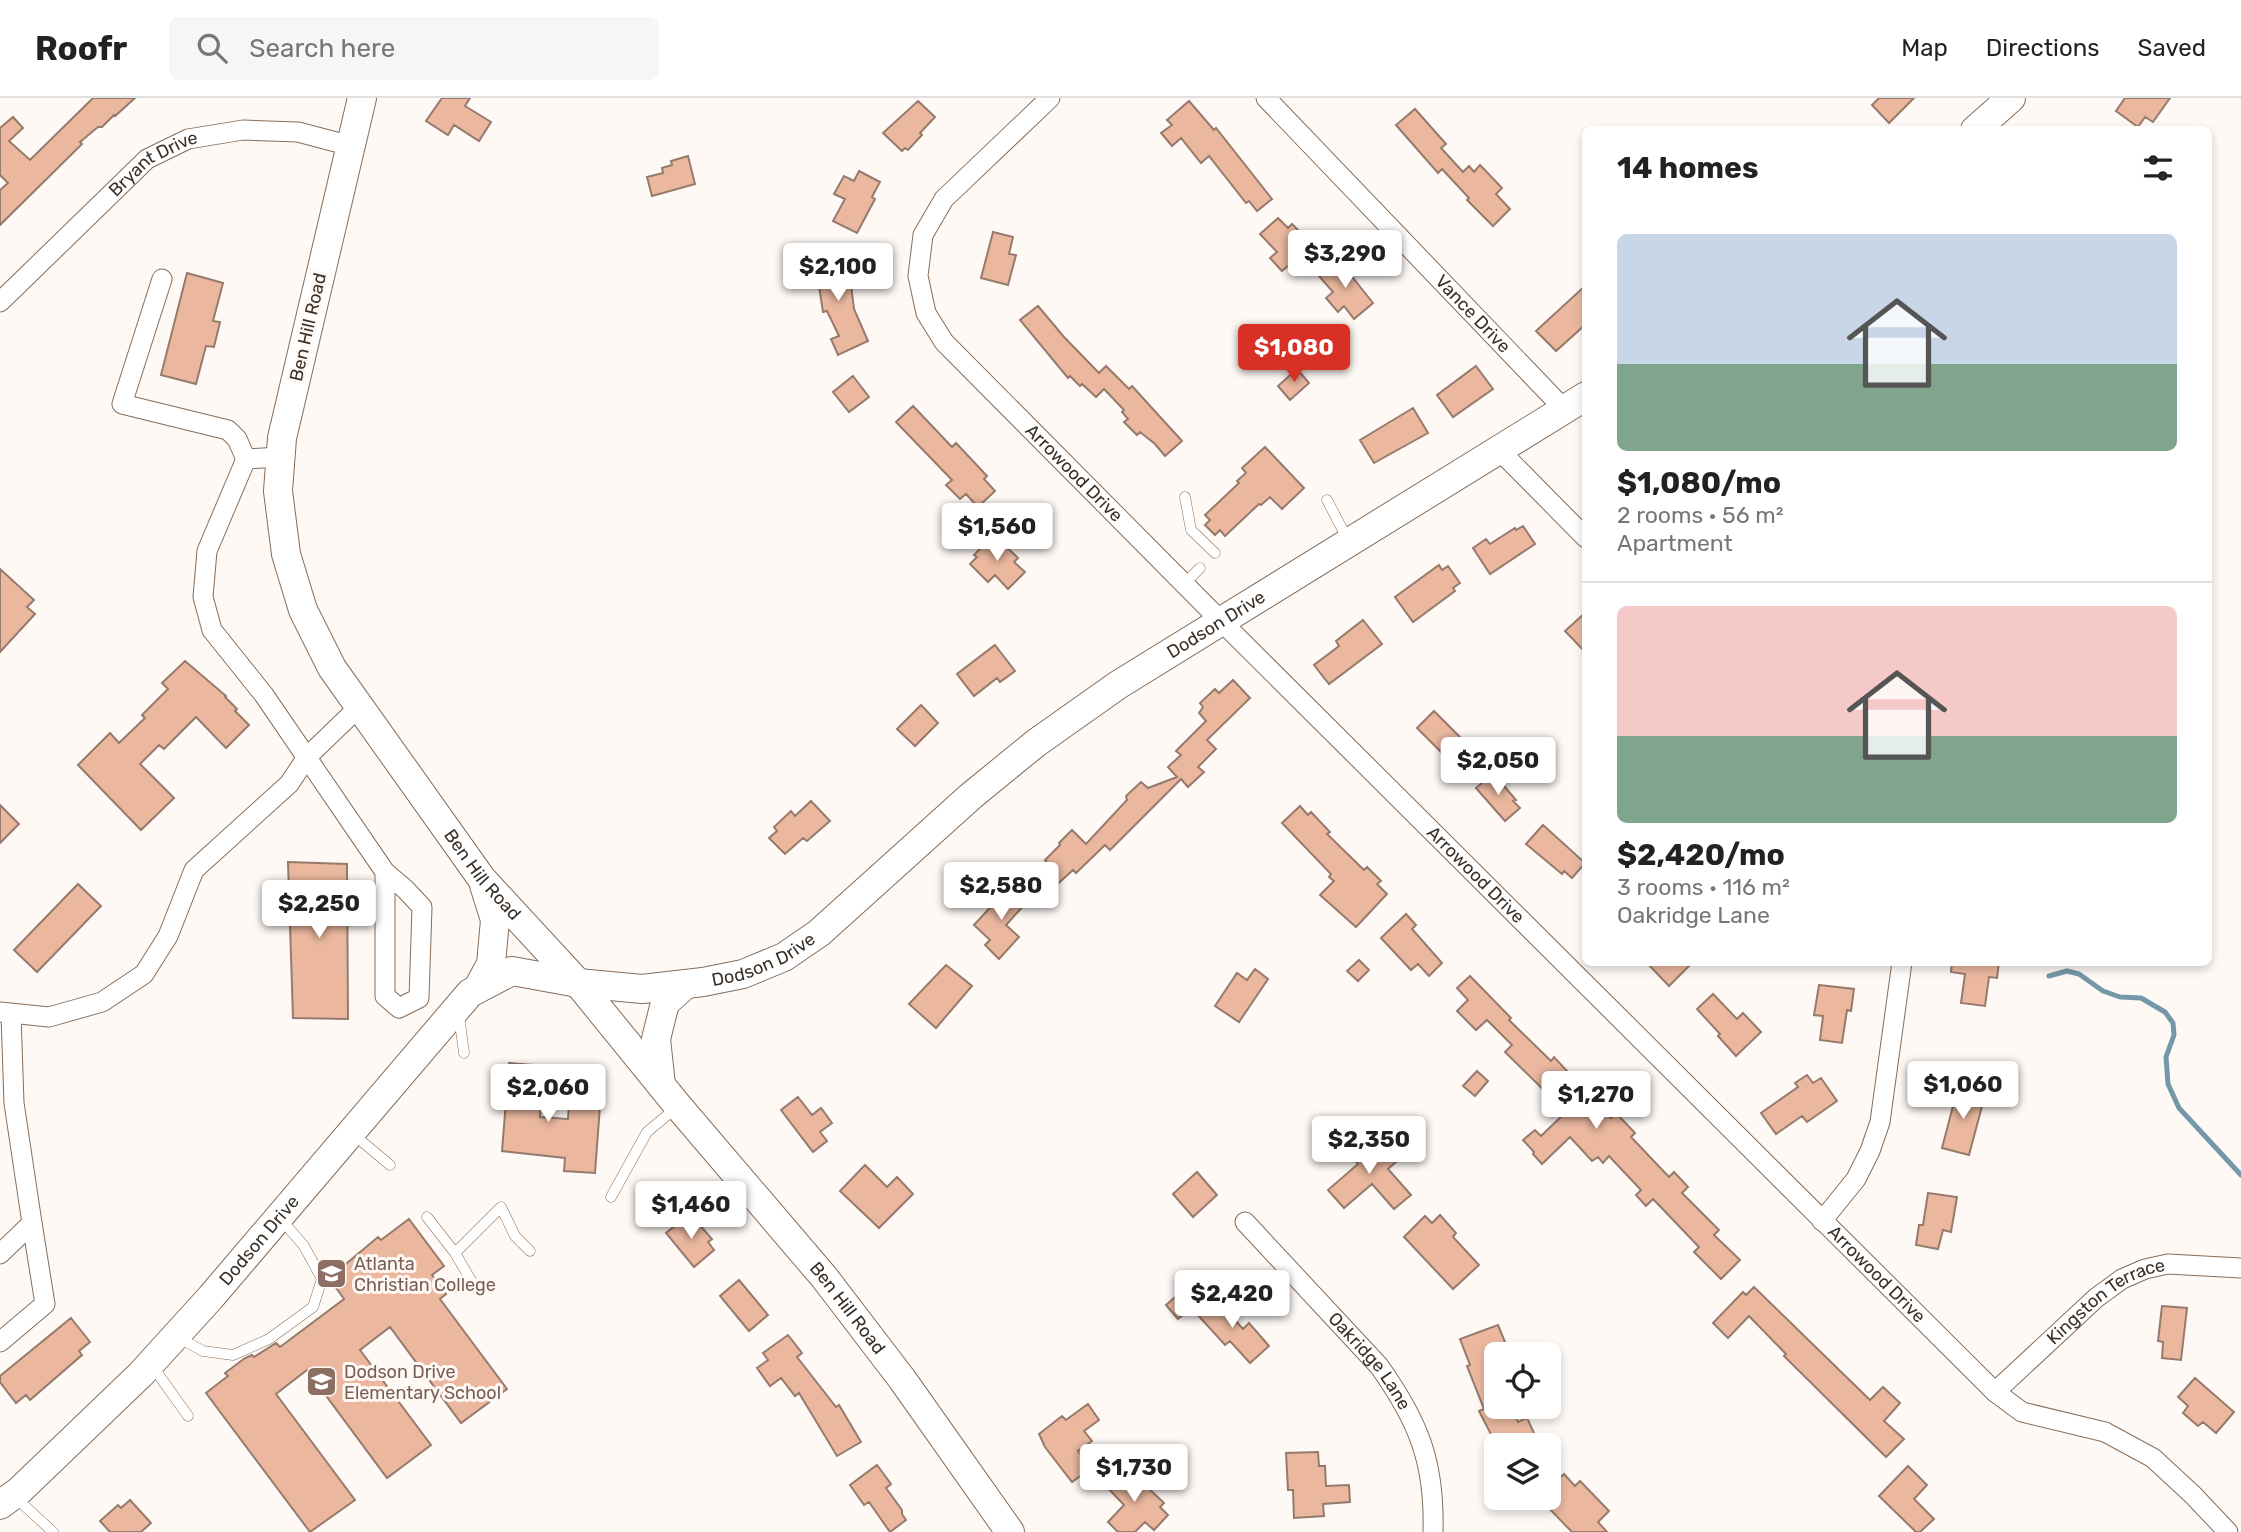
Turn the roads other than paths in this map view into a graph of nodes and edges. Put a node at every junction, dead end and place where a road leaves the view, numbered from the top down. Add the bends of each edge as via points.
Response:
1 (362, 98) edge
2 (1051, 98) edge
3 (1266, 98) edge
4 (2011, 98) edge
5 (1980, 126) edge
6 (351, 146) junction
7 (162, 279) dead end
8 (0, 302) edge
9 (1575, 403) edge
10 (1499, 450) junction
11 (281, 457) junction
12 (246, 459) junction
13 (1185, 497) dead end
14 (1327, 500) dead end
15 (1582, 534) edge
16 (1349, 542) junction
17 (1215, 553) dead end
18 (1200, 568) dead end
19 (1184, 584) junction
20 (1221, 621) junction
21 (360, 706) junction
22 (307, 757) junction
23 (385, 872) junction
24 (482, 879) junction
25 (1901, 966) edge
26 (578, 983) junction
27 (686, 984) junction
28 (478, 988) junction
29 (457, 1007) junction
30 (6, 1013) edge
31 (464, 1053) dead end
32 (670, 1095) junction
33 (351, 1132) junction
34 (390, 1165) dead end
35 (611, 1197) dead end
36 (279, 1216) junction
37 (426, 1217) dead end
38 (1822, 1221) junction
39 (1245, 1222) dead end
40 (32, 1223) junction
41 (530, 1251) dead end
42 (455, 1253) junction
43 (0, 1254) edge
44 (2241, 1268) edge
45 (475, 1287) dead end
46 (176, 1336) junction
47 (0, 1342) edge
48 (150, 1364) junction
49 (1995, 1392) junction
50 (188, 1416) dead end
51 (7, 1500) edge
52 (53, 1532) edge
53 (1010, 1532) edge
54 (1433, 1532) edge
55 (2228, 1532) edge

1 - 6 street, Ben Hill Road
2 - 19 street, Arrowood Drive via 944,199 923,235 918,276 926,313 944,342
3 - 9 street, Vance Drive
4 - 5 street
6 - 8 street, Bryant Drive via 298,132 257,130 188,139 147,159
6 - 11 street, Ben Hill Road
7 - 12 street via 122,404 229,429
9 - 10 street, Dodson Drive
10 - 15 street
10 - 16 street, Dodson Drive
11 - 12 street
11 - 21 street, Ben Hill Road via 278,491 286,554 303,610 332,668
12 - 22 street via 207,551 203,597 212,631
13 - 17 lane via 1191,530
14 - 16 lane
16 - 20 street, Dodson Drive
18 - 19 lane
19 - 20 street, Arrowood Drive
20 - 27 street, Dodson Drive via 1036,743 818,933 784,957 743,974
20 - 38 street, Arrowood Drive
21 - 22 street
21 - 24 street, Ben Hill Road
22 - 23 street
22 - 30 street via 289,784 194,870 168,936 144,974 102,1002 49,1017
23 - 23 street via 385,996 399,1008 419,998 422,907
24 - 26 street, Ben Hill Road
24 - 28 street via 495,920 491,964
25 - 38 street via 1880,1122 1856,1179
26 - 27 street, Dodson Drive via 642,989
26 - 28 street, Dodson Drive via 512,971
26 - 32 street, Ben Hill Road
27 - 32 street via 664,1003 656,1039
28 - 29 street, Dodson Drive
29 - 31 lane
29 - 33 street, Dodson Drive
30 - 40 street
32 - 35 lane
32 - 53 street, Ben Hill Road via 824,1277
33 - 34 lane
33 - 36 street, Dodson Drive
36 - 46 street, Dodson Drive
36 - 46 lane via 304,1246 321,1279 313,1307 269,1339 233,1355 203,1351
37 - 42 lane
38 - 49 street, Arrowood Drive
39 - 54 street, Oakridge Lane via 1395,1388 1427,1460
40 - 43 street
40 - 47 street via 46,1304
41 - 42 lane via 515,1236 501,1207
42 - 45 lane
44 - 49 street, Kingston Terrace via 2168,1264 2122,1279
46 - 48 street, Dodson Drive
48 - 50 lane
48 - 51 street, Dodson Drive
49 - 55 street, Arrowood Drive via 2022,1412 2105,1432 2153,1458
51 - 52 lane

